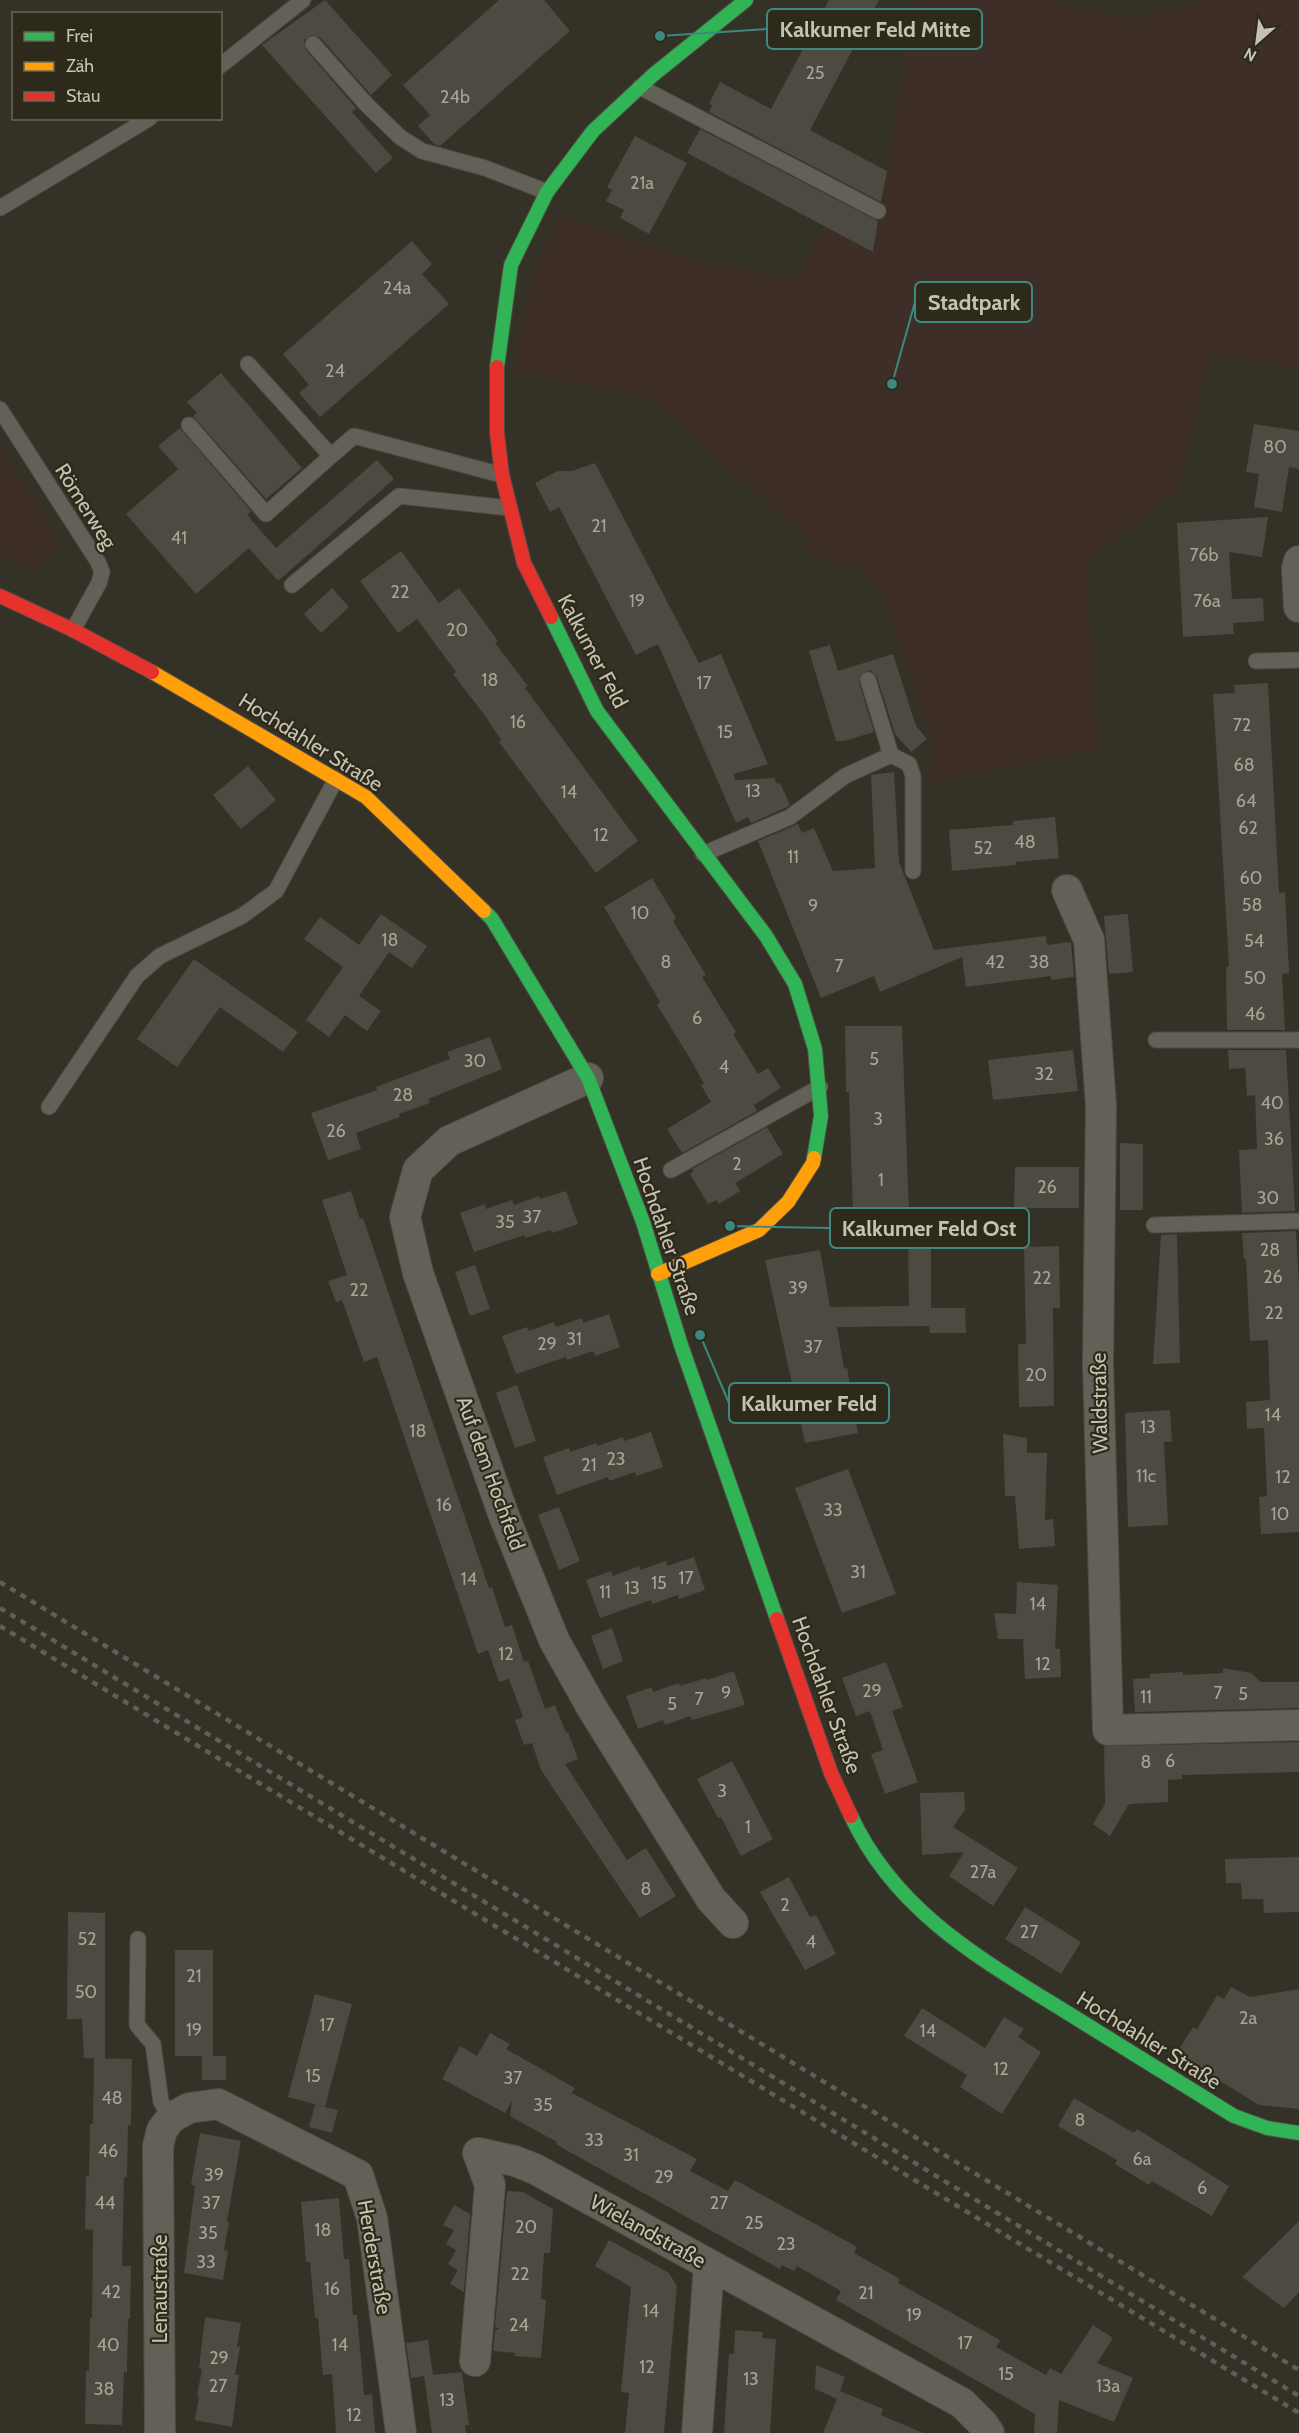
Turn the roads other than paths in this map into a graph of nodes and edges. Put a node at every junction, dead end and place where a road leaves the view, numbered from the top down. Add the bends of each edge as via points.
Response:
1 (303, 0) edge
2 (746, 0) edge
3 (313, 44) dead end
4 (222, 64) edge
5 (640, 87) junction
6 (147, 120) edge
7 (547, 192) junction
8 (0, 208) edge
9 (878, 211) dead end
10 (248, 364) dead end
11 (0, 409) edge
12 (189, 425) dead end
13 (332, 456) junction
14 (502, 475) junction
15 (510, 508) junction
16 (1299, 561) edge
17 (292, 585) dead end
18 (0, 596) edge
19 (1299, 607) edge
20 (74, 630) junction
21 (1299, 660) edge
22 (1256, 662) dead end
23 (868, 680) dead end
24 (891, 755) junction
25 (336, 779) junction
26 (704, 854) junction
27 (913, 871) dead end
28 (1067, 891) dead end
29 (1156, 1040) dead end
30 (1299, 1040) edge
31 (588, 1077) junction
32 (820, 1086) junction
33 (49, 1107) dead end
34 (671, 1170) dead end
35 (1299, 1221) edge
36 (1154, 1225) dead end
37 (658, 1274) junction
38 (1299, 1725) edge
39 (733, 1923) dead end
40 (138, 1939) dead end
41 (171, 2118) junction
42 (1299, 2133) edge
43 (709, 2265) junction
44 (476, 2361) dead end
45 (160, 2433) edge
46 (401, 2433) edge
47 (697, 2433) edge
48 (989, 2433) edge

1 - 4 lane
2 - 5 main road, Kalkumer Feld
3 - 7 lane via 366,104 400,137 422,151 485,168
5 - 7 main road, Kalkumer Feld via 593,131
5 - 9 lane
6 - 8 lane
7 - 14 main road, Kalkumer Feld via 511,265 495,378
10 - 13 lane
11 - 20 lane, Römerweg via 102,572
12 - 13 lane via 266,514
13 - 14 lane via 354,436
14 - 15 main road, Kalkumer Feld
15 - 17 lane via 399,496
15 - 26 main road, Kalkumer Feld via 524,563 597,711
16 - 19 street
18 - 20 main road, Hochdahler Straße
20 - 25 main road, Hochdahler Straße via 181,687
21 - 22 lane
23 - 24 lane
24 - 26 lane via 845,776 790,817
24 - 27 lane via 909,764 913,776
25 - 31 main road, Hochdahler Straße via 366,797 492,919
25 - 33 lane via 276,891 242,916 160,956 137,976
26 - 32 main road, Kalkumer Feld via 766,936 795,984 815,1049
28 - 38 street, Waldstraße via 1089,940 1101,1106 1098,1364 1108,1730
29 - 30 lane
31 - 37 main road, Hochdahler Straße via 643,1222
31 - 39 street, Auf dem Hochfeld via 449,1141 418,1170 405,1217 418,1273 504,1516 554,1641 711,1899
32 - 34 lane
32 - 37 main road, Kalkumer Feld via 821,1116 813,1163 788,1202 759,1230
35 - 36 lane
37 - 42 main road, Hochdahler Straße via 831,1773 856,1827 887,1875 924,1916 971,1953 1234,2116 1268,2128
40 - 41 lane via 136,2025 153,2044 161,2102
41 - 45 street, Lenaustraße via 162,2130 158,2146
41 - 46 street, Herderstraße via 189,2108 218,2104 358,2175 372,2218
43 - 44 street, Wielandstraße via 535,2169 478,2153 489,2185
43 - 47 street
43 - 48 street, Wielandstraße via 962,2403

